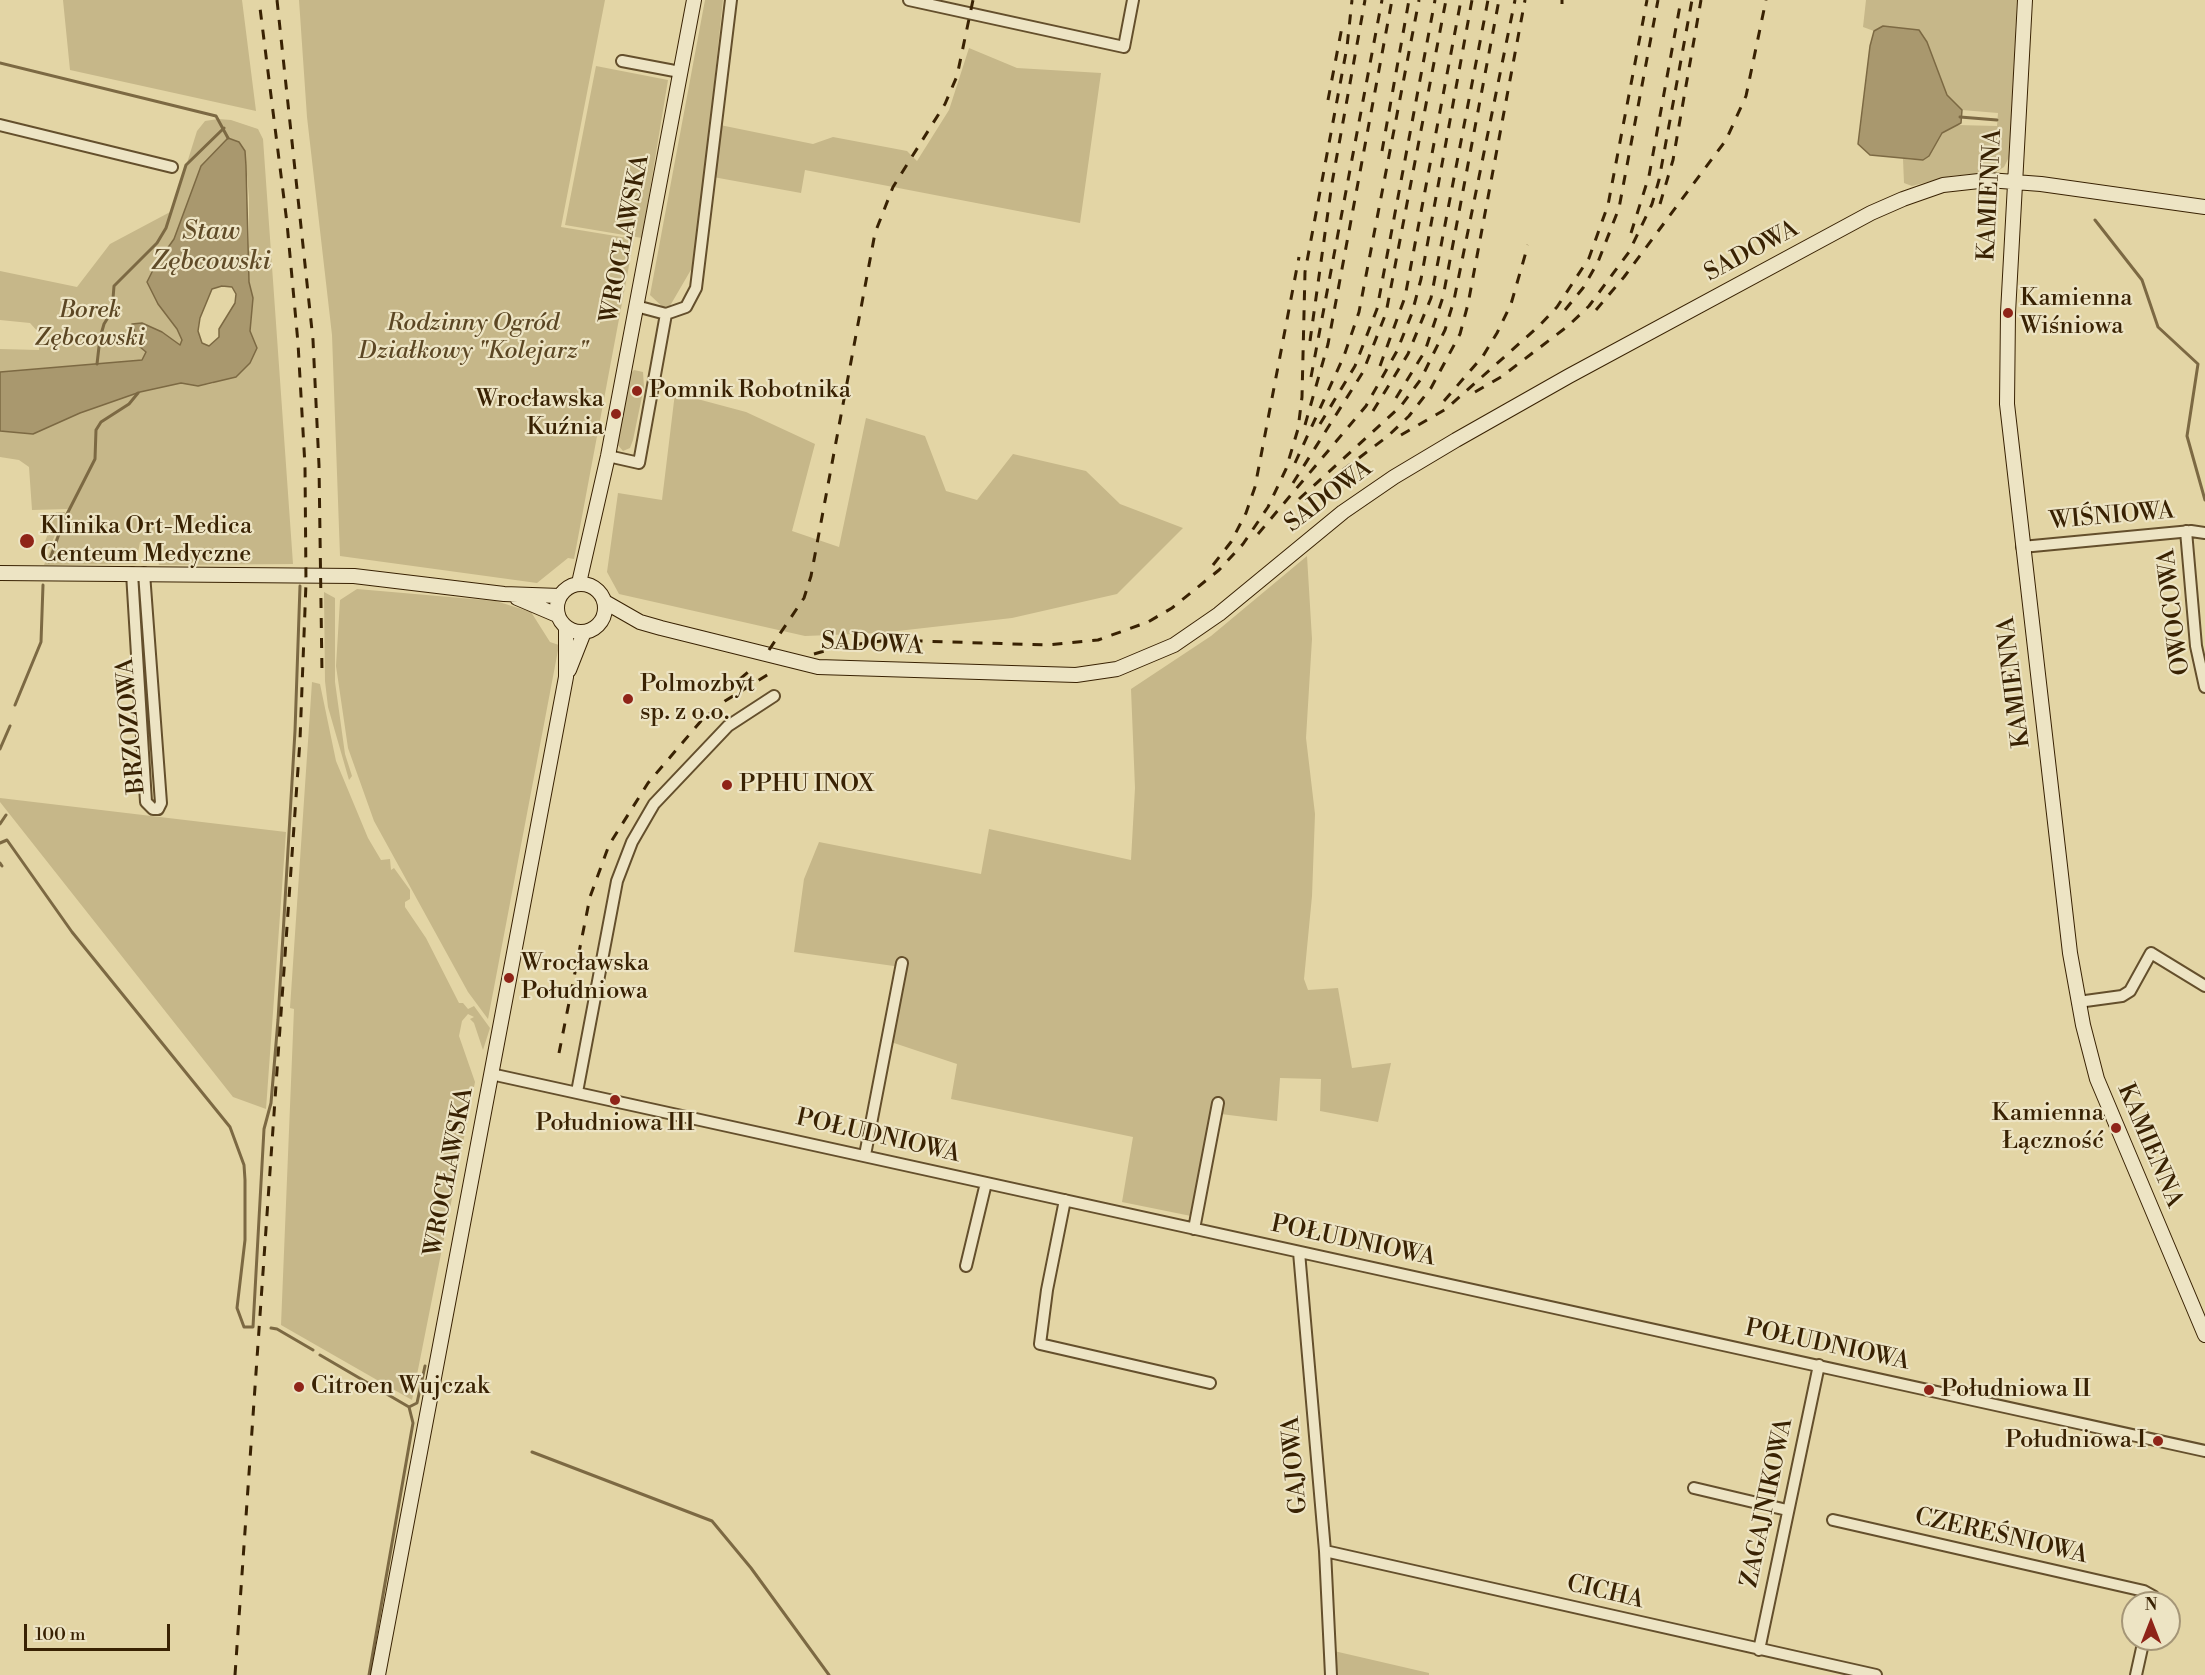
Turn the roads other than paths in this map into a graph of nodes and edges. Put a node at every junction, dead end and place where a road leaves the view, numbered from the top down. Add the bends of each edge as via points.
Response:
1 (694, 0) edge
2 (730, 0) edge
3 (909, 0) edge
4 (1132, 0) edge
5 (2025, 0) edge
6 (622, 61) dead end
7 (680, 72) junction
8 (0, 125) edge
9 (172, 167) dead end
10 (2014, 181) junction
11 (2205, 207) edge
12 (636, 306) junction
13 (666, 314) junction
14 (608, 456) junction
15 (595, 521) junction
16 (2186, 531) junction
17 (2205, 533) edge
18 (2022, 547) junction
19 (0, 573) edge
20 (138, 573) junction
21 (579, 583) junction
22 (593, 586) junction
23 (504, 594) junction
24 (560, 596) junction
25 (605, 602) junction
26 (557, 615) junction
27 (640, 622) junction
28 (600, 623) junction
29 (566, 627) junction
30 (584, 632) junction
31 (566, 677) junction
32 (2205, 687) edge
33 (774, 696) dead end
34 (902, 963) dead end
35 (2205, 986) edge
36 (2078, 1002) junction
37 (494, 1074) junction
38 (577, 1092) junction
39 (1218, 1103) dead end
40 (865, 1155) junction
41 (986, 1183) junction
42 (1065, 1200) junction
43 (1194, 1229) junction
44 (1299, 1252) junction
45 (966, 1266) dead end
46 (2205, 1335) edge
47 (1819, 1365) junction
48 (1210, 1383) dead end
49 (2205, 1451) edge
50 (1694, 1488) dead end
51 (1787, 1510) junction
52 (1833, 1520) dead end
53 (1325, 1551) junction
54 (2144, 1591) edge
55 (1760, 1650) junction
56 (2141, 1651) edge
57 (378, 1675) edge
58 (1331, 1675) edge
59 (1876, 1675) edge
60 (2136, 1675) edge

1 - 7 street, WROCŁAWSKA
2 - 13 street via 696,288 686,307
3 - 4 street via 1124,47
5 - 10 street, KAMIENNA
6 - 7 street
7 - 12 street, WROCŁAWSKA
8 - 9 street
10 - 11 street, SADOWA
10 - 18 street, KAMIENNA via 2006,372
10 - 27 street, SADOWA via 1954,184 1871,213 1569,376 1394,477 1334,519 1219,614 1174,645 1136,663 1076,675 818,667
12 - 13 street
12 - 14 street, WROCŁAWSKA
13 - 14 street via 639,463
14 - 15 street, WROCŁAWSKA
15 - 21 street, WROCŁAWSKA
15 - 22 street, WROCŁAWSKA
16 - 17 street, WIŚNIOWA
16 - 18 street, WIŚNIOWA
16 - 32 street, OWOCOWA via 2196,646
18 - 36 street, KAMIENNA
19 - 20 street
20 - 20 street, BRZOZOWA via 146,802 158,809 161,802
20 - 23 street via 377,577
21 - 22 street
21 - 24 street
22 - 25 street
23 - 24 street
23 - 26 street
24 - 26 street
25 - 27 street, SADOWA
25 - 28 street
26 - 29 street
27 - 28 street, SADOWA
28 - 30 street
29 - 30 street
29 - 31 street, WROCŁAWSKA
30 - 31 street, WROCŁAWSKA
31 - 37 street, WROCŁAWSKA
33 - 38 street via 728,726 654,804 632,842 617,881
34 - 40 street
35 - 36 street via 2151,953 2130,991 2122,996
36 - 46 street, KAMIENNA via 2104,1099
37 - 38 street, POŁUDNIOWA
37 - 57 street, WROCŁAWSKA
38 - 40 street, POŁUDNIOWA
39 - 43 street
40 - 41 street, POŁUDNIOWA
41 - 42 street, POŁUDNIOWA
41 - 45 street
42 - 43 street, POŁUDNIOWA
42 - 48 street via 1040,1344
43 - 44 street, POŁUDNIOWA
44 - 47 street, POŁUDNIOWA
44 - 53 street, GAJOWA
47 - 49 street, POŁUDNIOWA
47 - 51 street, ZAGAJNIKOWA
50 - 51 street
51 - 55 street, ZAGAJNIKOWA
52 - 54 street, CZEREŚNIOWA
53 - 55 street, CICHA
53 - 58 street, GAJOWA
55 - 59 street, CICHA
56 - 60 street

